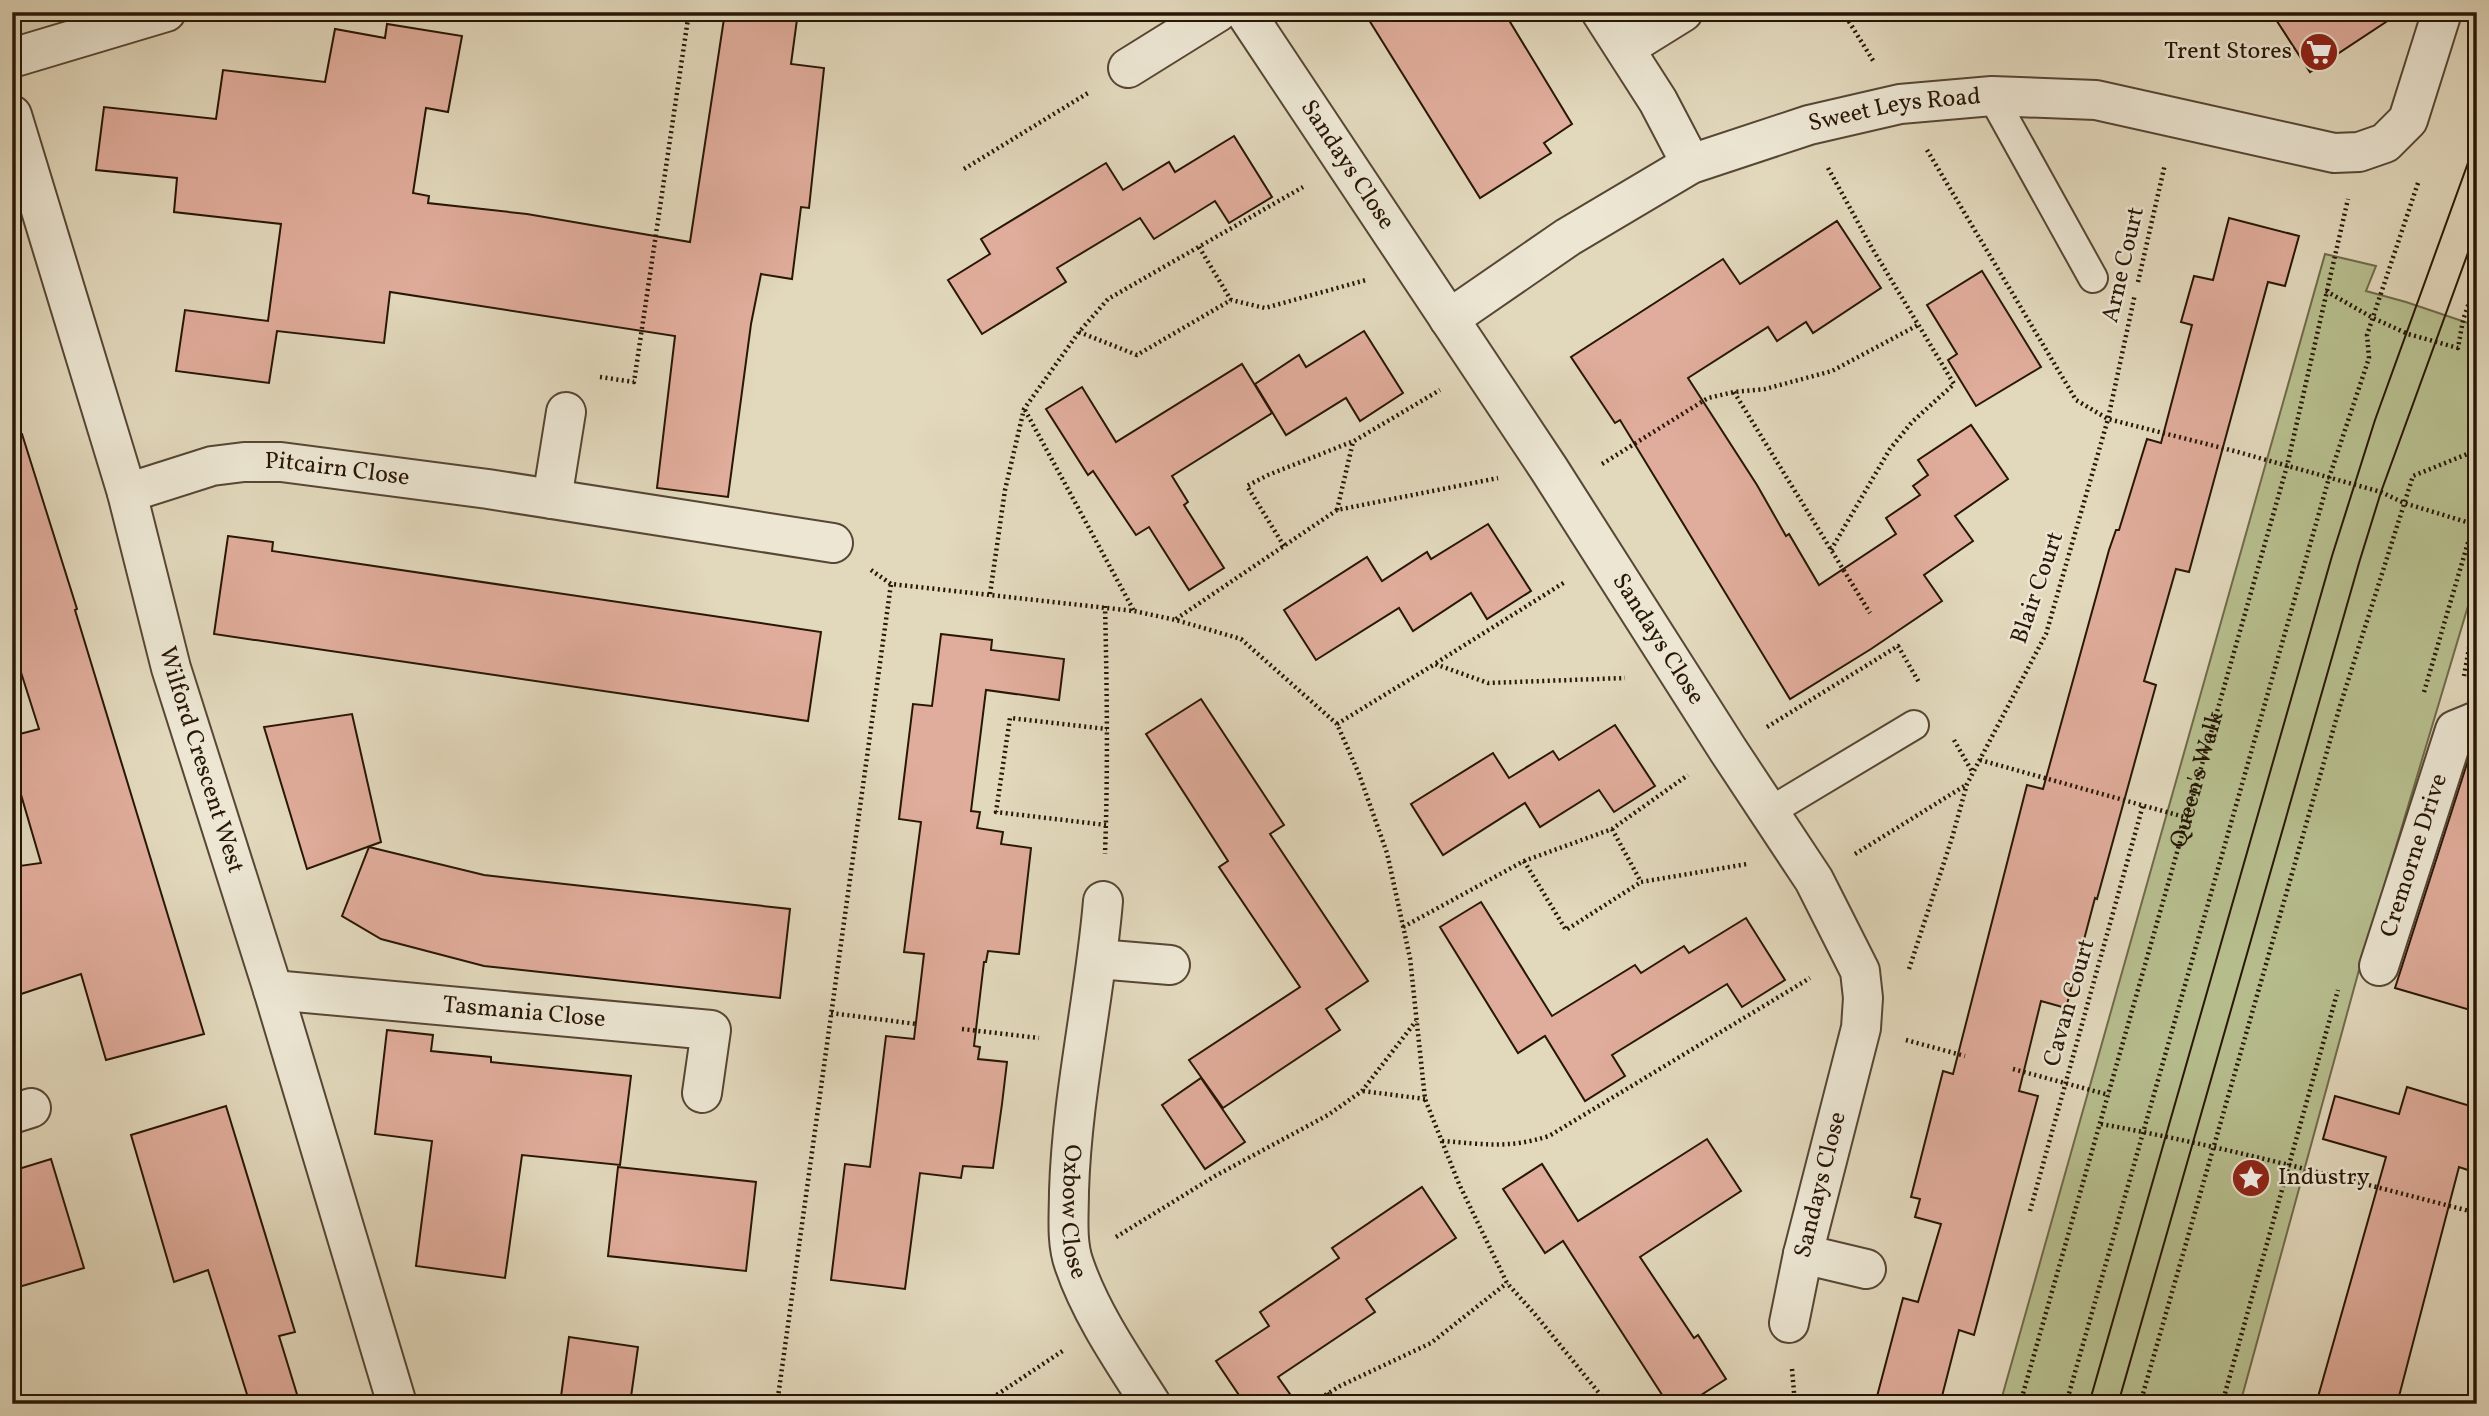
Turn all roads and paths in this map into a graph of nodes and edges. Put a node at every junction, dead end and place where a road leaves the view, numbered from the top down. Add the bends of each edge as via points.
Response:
1 (166, 12) edge
2 (689, 12) edge
3 (1218, 12) edge
4 (1245, 12) edge
5 (1601, 12) edge
6 (1683, 12) edge
7 (1843, 12) edge
8 (2442, 12) edge
9 (1625, 48) junction
10 (12, 58) edge
11 (1128, 68) joint
12 (1992, 96) junction
13 (1900, 104) junction
14 (12, 115) edge
15 (2175, 119) junction
16 (1809, 125) junction
17 (2372, 148) junction
18 (1345, 163) junction
19 (1691, 164) junction
20 (964, 169) dead end
21 (1199, 247) junction
22 (1414, 267) junction
23 (2093, 278) dead end
24 (2474, 286) dead end
25 (2326, 291) junction
26 (1231, 300) junction
27 (2373, 318) junction
28 (1449, 319) junction
29 (1918, 325) junction
30 (1079, 332) junction
31 (1481, 366) junction
32 (1734, 392) junction
33 (1024, 409) junction
34 (566, 412) joint
35 (2108, 419) junction
36 (1354, 441) junction
37 (2477, 450) edge
38 (2287, 466) junction
39 (2329, 478) junction
40 (1556, 479) junction
41 (127, 492) junction
42 (552, 499) junction
43 (2404, 503) junction
44 (1337, 510) junction
45 (2473, 524) dead end
46 (833, 543) joint
47 (1284, 546) junction
48 (1831, 550) junction
49 (1605, 557) junction
50 (891, 584) junction
51 (990, 594) junction
52 (2477, 604) edge
53 (1105, 606) junction
54 (1134, 611) junction
55 (1870, 612) dead end
56 (1176, 620) junction
57 (1435, 664) junction
58 (1682, 677) junction
59 (1337, 724) junction
60 (1914, 725) dead end
61 (2466, 725) edge
62 (1107, 729) junction
63 (1980, 760) junction
64 (1967, 784) junction
65 (2143, 805) junction
66 (1769, 812) junction
67 (2188, 818) junction
68 (1106, 825) junction
69 (1612, 829) dead end
70 (1524, 861) dead end
71 (1806, 868) junction
72 (1641, 882) junction
73 (1103, 901) joint
74 (1852, 952) junction
75 (1098, 958) junction
76 (1170, 965) dead end
77 (2379, 966) dead end
78 (1907, 975) dead end
79 (273, 990) junction
80 (831, 1013) junction
81 (1416, 1021) junction
82 (916, 1024) dead end
83 (962, 1029) dead end
84 (1903, 1039) dead end
85 (1085, 1044) junction
86 (1965, 1055) dead end
87 (2013, 1069) dead end
88 (2065, 1084) junction
89 (1362, 1091) junction
90 (702, 1093) dead end
91 (2109, 1095) junction
92 (1425, 1099) junction
93 (2101, 1124) junction
94 (2143, 1132) junction
95 (1442, 1141) junction
96 (2213, 1148) junction
97 (2029, 1211) dead end
98 (2477, 1213) edge
99 (1803, 1254) junction
100 (1073, 1262) junction
101 (1866, 1269) dead end
102 (1507, 1283) junction
103 (1788, 1323) dead end
104 (1102, 1324) junction
105 (1327, 1393) junction
106 (397, 1404) edge
107 (777, 1404) edge
108 (983, 1404) edge
109 (1151, 1404) edge
110 (1311, 1404) edge
111 (1334, 1404) edge
112 (1608, 1404) edge
113 (2020, 1404) edge
114 (2067, 1404) edge
115 (2140, 1404) edge

1 - 10 street
2 - 34 path via 634,382 572,373
3 - 11 street
4 - 18 street, Sandays Close
5 - 9 street
6 - 9 street
7 - 13 path
8 - 17 street via 2408,120
9 - 19 street
11 - 20 path
12 - 13 street, Sweet Leys Road
12 - 15 street, Sweet Leys Road via 2096,100
12 - 23 lane
13 - 16 street, Sweet Leys Road
13 - 35 path via 2076,400
14 - 41 street, Wilford Crescent West
15 - 17 street, Sweet Leys Road via 2334,153
15 - 35 path, Arne Court
16 - 19 street, Sweet Leys Road
16 - 29 path via 1817,149
17 - 25 path, Queen's Walk
18 - 21 path
18 - 22 street, Sandays Close
19 - 28 street, Sweet Leys Road via 1568,237
21 - 26 path
21 - 30 path via 1108,299
22 - 26 path via 1265,308
22 - 28 street, Sandays Close
24 - 27 path via 2458,348
25 - 27 path
25 - 38 path, Queen's Walk
26 - 30 path via 1137,355
27 - 39 path via 2367,335 2369,358
28 - 31 street, Sandays Close
29 - 32 path via 1832,371 1765,389
29 - 48 path via 1954,383 1891,449
30 - 33 path
31 - 36 path
31 - 40 street, Sandays Close
32 - 40 path via 1708,398
32 - 48 path
33 - 51 path via 1005,489
33 - 54 path
34 - 42 street
35 - 38 path
35 - 63 path, Blair Court via 2046,634
36 - 44 path
36 - 47 path via 1247,486
37 - 43 path via 2413,476
38 - 39 path
38 - 67 path, Queen's Walk
39 - 43 path
39 - 94 path
40 - 44 path
40 - 49 street, Sandays Close
41 - 42 street, Pitcairn Close via 212,466 281,461
41 - 79 street, Wilford Crescent West via 171,668
42 - 46 street, Pitcairn Close
43 - 45 path
43 - 96 path via 2340,706
44 - 47 path
46 - 50 path
47 - 56 path
48 - 55 path
49 - 57 path
49 - 58 street, Sandays Close
50 - 51 path
50 - 80 path
51 - 53 path
52 - 61 path
53 - 54 path
53 - 62 path
54 - 56 path
56 - 59 path via 1241,639
57 - 58 path via 1488,683
57 - 59 path
58 - 66 street, Sandays Close
59 - 81 path via 1387,853 1410,958
60 - 66 lane
61 - 77 street, Cremorne Drive
62 - 68 path
62 - 68 path via 1010,718 996,812
63 - 64 path, Blair Court
63 - 65 path
64 - 71 path
64 - 78 path, Blair Court
65 - 67 path
65 - 88 path, Cavan Court
66 - 71 street, Sandays Close
67 - 91 path, Queen's Walk
68 - 73 path
69 - 72 path
70 - 72 path via 1566,930
71 - 72 path
71 - 74 street, Sandays Close
73 - 75 street, Oxbow Close
74 - 95 path via 1549,1136 1505,1146
74 - 99 street, Sandays Close via 1860,971 1861,1028
75 - 76 street
75 - 85 street, Oxbow Close
79 - 90 street, Tasmania Close via 710,1030
79 - 106 street, Wilford Crescent West
80 - 82 path
80 - 107 path
81 - 89 path
81 - 92 path
83 - 85 path
84 - 86 path
85 - 100 street, Oxbow Close via 1071,1140 1068,1227
87 - 88 path
88 - 91 path
88 - 97 path, Cavan Court
89 - 92 path
89 - 100 path
91 - 93 path, Queen's Walk
92 - 95 path
93 - 94 path
93 - 113 path, Queen's Walk
94 - 96 path
94 - 114 path
95 - 102 path
96 - 98 path
96 - 115 path
99 - 101 street
99 - 103 street, Sandays Close
100 - 104 street, Oxbow Close
102 - 105 path via 1431,1343
102 - 112 path
104 - 108 path
104 - 109 street, Oxbow Close
105 - 110 path
105 - 111 path

